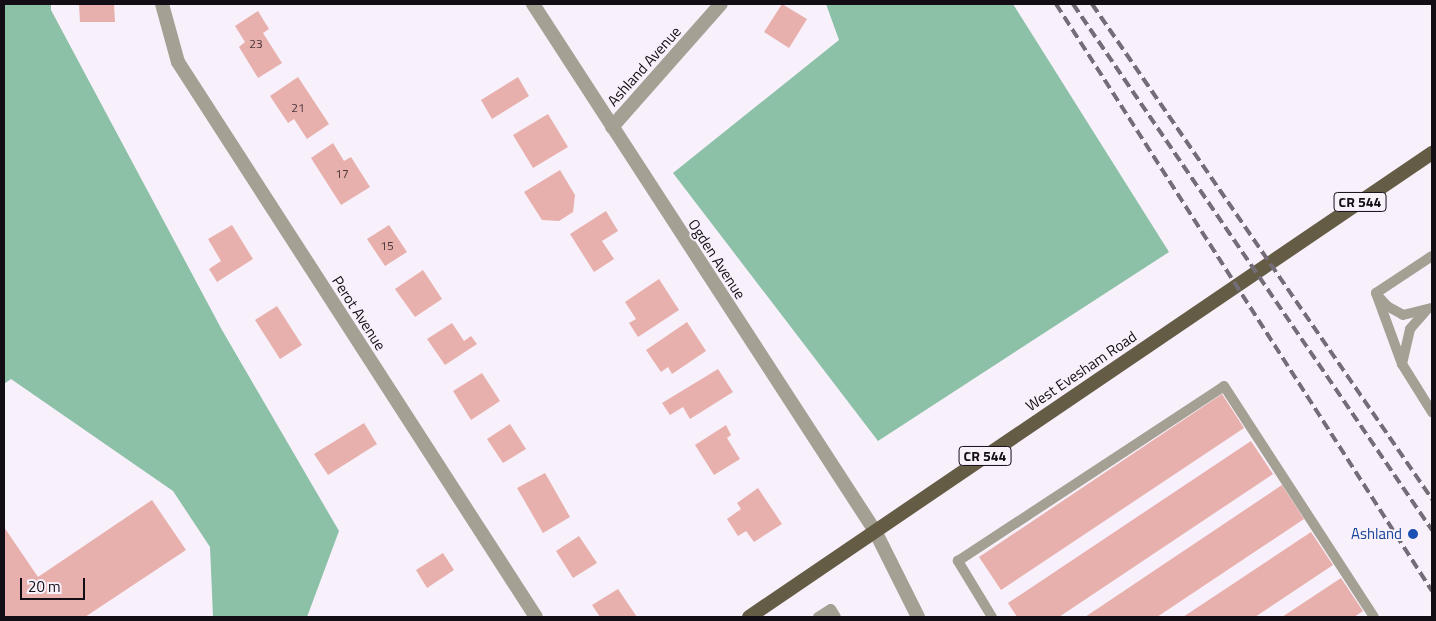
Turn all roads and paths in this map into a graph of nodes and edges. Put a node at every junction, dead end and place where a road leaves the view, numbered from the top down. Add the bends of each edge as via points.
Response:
1 (162, 4) edge
2 (532, 4) edge
3 (721, 4) edge
4 (612, 127) junction
5 (1432, 153) edge
6 (1432, 256) edge
7 (1376, 293) junction
8 (1429, 310) edge
9 (1402, 364) junction
10 (1432, 412) edge
11 (875, 531) junction
12 (536, 617) edge
13 (748, 617) edge
14 (818, 617) edge
15 (836, 617) edge
16 (918, 617) edge
17 (992, 617) edge
18 (1374, 617) edge

1 - 12 street, Perot Avenue via 178,62
2 - 4 street, Ogden Avenue
3 - 4 street, Ashland Avenue
4 - 11 street, Ogden Avenue
5 - 11 main road, West Evesham Road / CR 544
6 - 7 lane
7 - 8 lane via 1387,306 1403,315
7 - 9 lane
8 - 9 lane via 1410,329
9 - 10 lane
11 - 13 main road, West Evesham Road / CR 544
11 - 16 street, Ogden Avenue
14 - 15 lane via 831,609
17 - 18 lane via 958,561 1224,386

